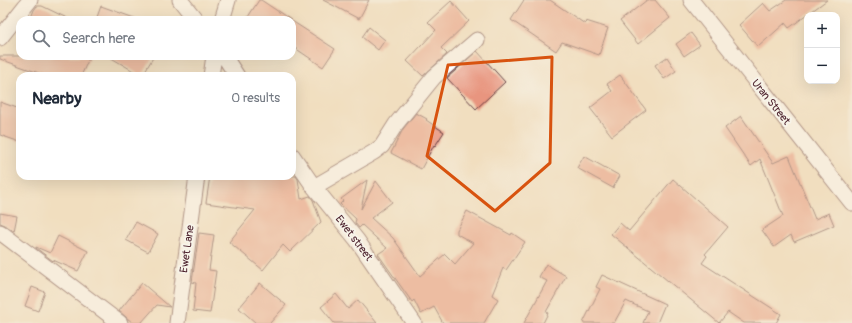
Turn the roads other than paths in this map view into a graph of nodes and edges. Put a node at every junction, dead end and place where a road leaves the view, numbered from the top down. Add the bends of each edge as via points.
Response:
1 (30, 0) edge
2 (180, 0) edge
3 (228, 0) edge
4 (691, 0) edge
5 (17, 16) edge
6 (193, 16) edge
7 (223, 16) edge
8 (16, 18) edge
9 (0, 38) edge
10 (477, 40) dead end
11 (213, 60) edge
12 (227, 60) edge
13 (212, 72) edge
14 (235, 72) edge
15 (296, 161) edge
16 (196, 180) edge
17 (314, 187) junction
18 (852, 203) edge
19 (0, 232) edge
20 (120, 323) edge
21 (177, 323) edge
22 (414, 323) edge

1 - 5 street
2 - 6 street
3 - 7 street
4 - 18 street, Uran Street
8 - 9 street
10 - 17 street via 434,77 396,124 382,146
11 - 13 street
12 - 14 street
15 - 17 street, Ewet street
16 - 21 street, Ewet Lane
17 - 22 street, Ewet street via 357,240
19 - 20 street

